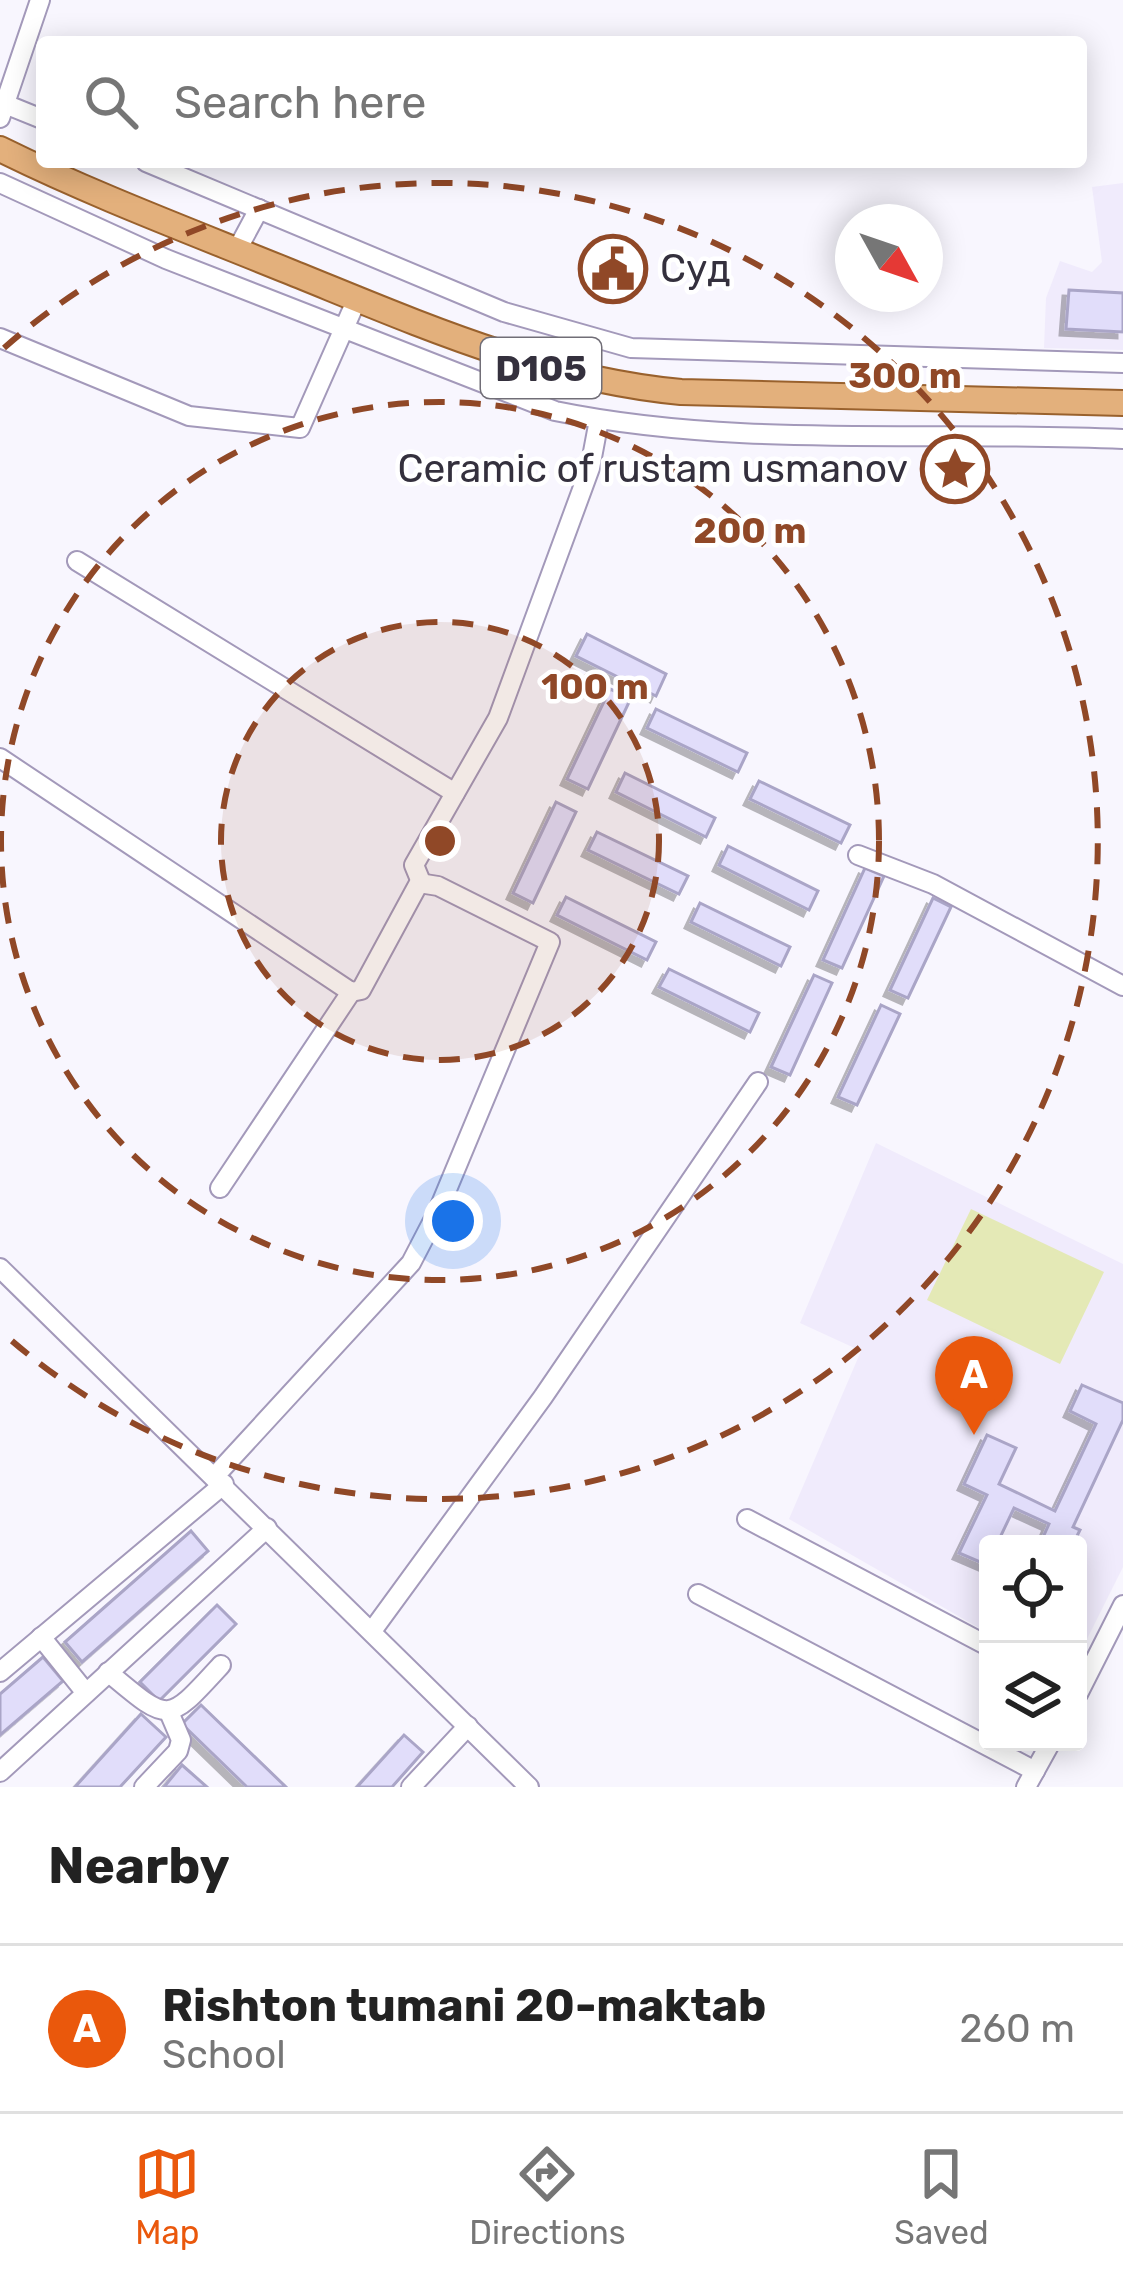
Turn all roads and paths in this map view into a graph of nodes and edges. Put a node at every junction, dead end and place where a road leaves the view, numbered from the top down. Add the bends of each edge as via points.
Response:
1 (40, 0) edge
2 (1, 108) edge
3 (36, 117) edge
4 (9, 153) edge
5 (44, 168) edge
6 (160, 168) edge
7 (0, 180) edge
8 (259, 209) junction
9 (237, 250) junction
10 (357, 299) junction
11 (345, 332) junction
12 (0, 338) edge
13 (684, 352) junction
14 (1123, 363) edge
15 (681, 392) junction
16 (942, 398) junction
17 (1123, 403) edge
18 (599, 420) junction
19 (945, 435) junction
20 (1123, 439) edge
21 (77, 561) dead end
22 (0, 758) edge
23 (455, 793) junction
24 (858, 855) dead end
25 (421, 882) junction
26 (1123, 986) edge
27 (351, 992) junction
28 (758, 1082) dead end
29 (220, 1188) dead end
30 (0, 1268) edge
31 (220, 1480) junction
32 (747, 1519) dead end
33 (267, 1528) junction
34 (698, 1594) dead end
35 (1123, 1605) edge
36 (372, 1631) junction
37 (41, 1637) junction
38 (982, 1643) edge
39 (221, 1665) dead end
40 (0, 1672) edge
41 (108, 1672) junction
42 (1087, 1676) edge
43 (86, 1693) junction
44 (169, 1712) junction
45 (468, 1726) junction
46 (1046, 1751) edge
47 (0, 1772) edge
48 (1030, 1779) edge
49 (144, 1787) edge
50 (411, 1787) edge
51 (529, 1787) edge

1 - 2 street
2 - 3 street
4 - 7 street
5 - 9 main road, D105
6 - 8 street
7 - 11 street
8 - 9 street
8 - 13 street via 504,312 632,348
9 - 10 main road, D105
10 - 11 street
10 - 15 main road, D105 via 550,370
11 - 12 street via 300,428 189,416
11 - 18 street
13 - 14 street
13 - 15 street
15 - 16 main road, D105
16 - 17 main road, D105
16 - 19 street
18 - 19 street
18 - 23 street via 528,643
19 - 20 street
21 - 23 street
22 - 27 street
23 - 25 street via 414,865
24 - 26 street via 933,884
25 - 27 street via 361,990
25 - 31 street via 550,942 547,957 411,1263
27 - 29 street
28 - 36 street
30 - 31 street
31 - 33 street
31 - 37 street
32 - 38 street
33 - 36 street
33 - 41 street
34 - 48 street
35 - 42 street
36 - 45 street
37 - 40 street
37 - 43 street
39 - 44 street
41 - 43 street
41 - 44 street via 151,1708
43 - 47 street
44 - 49 street via 178,1751
45 - 50 street
45 - 51 street
46 - 48 street

